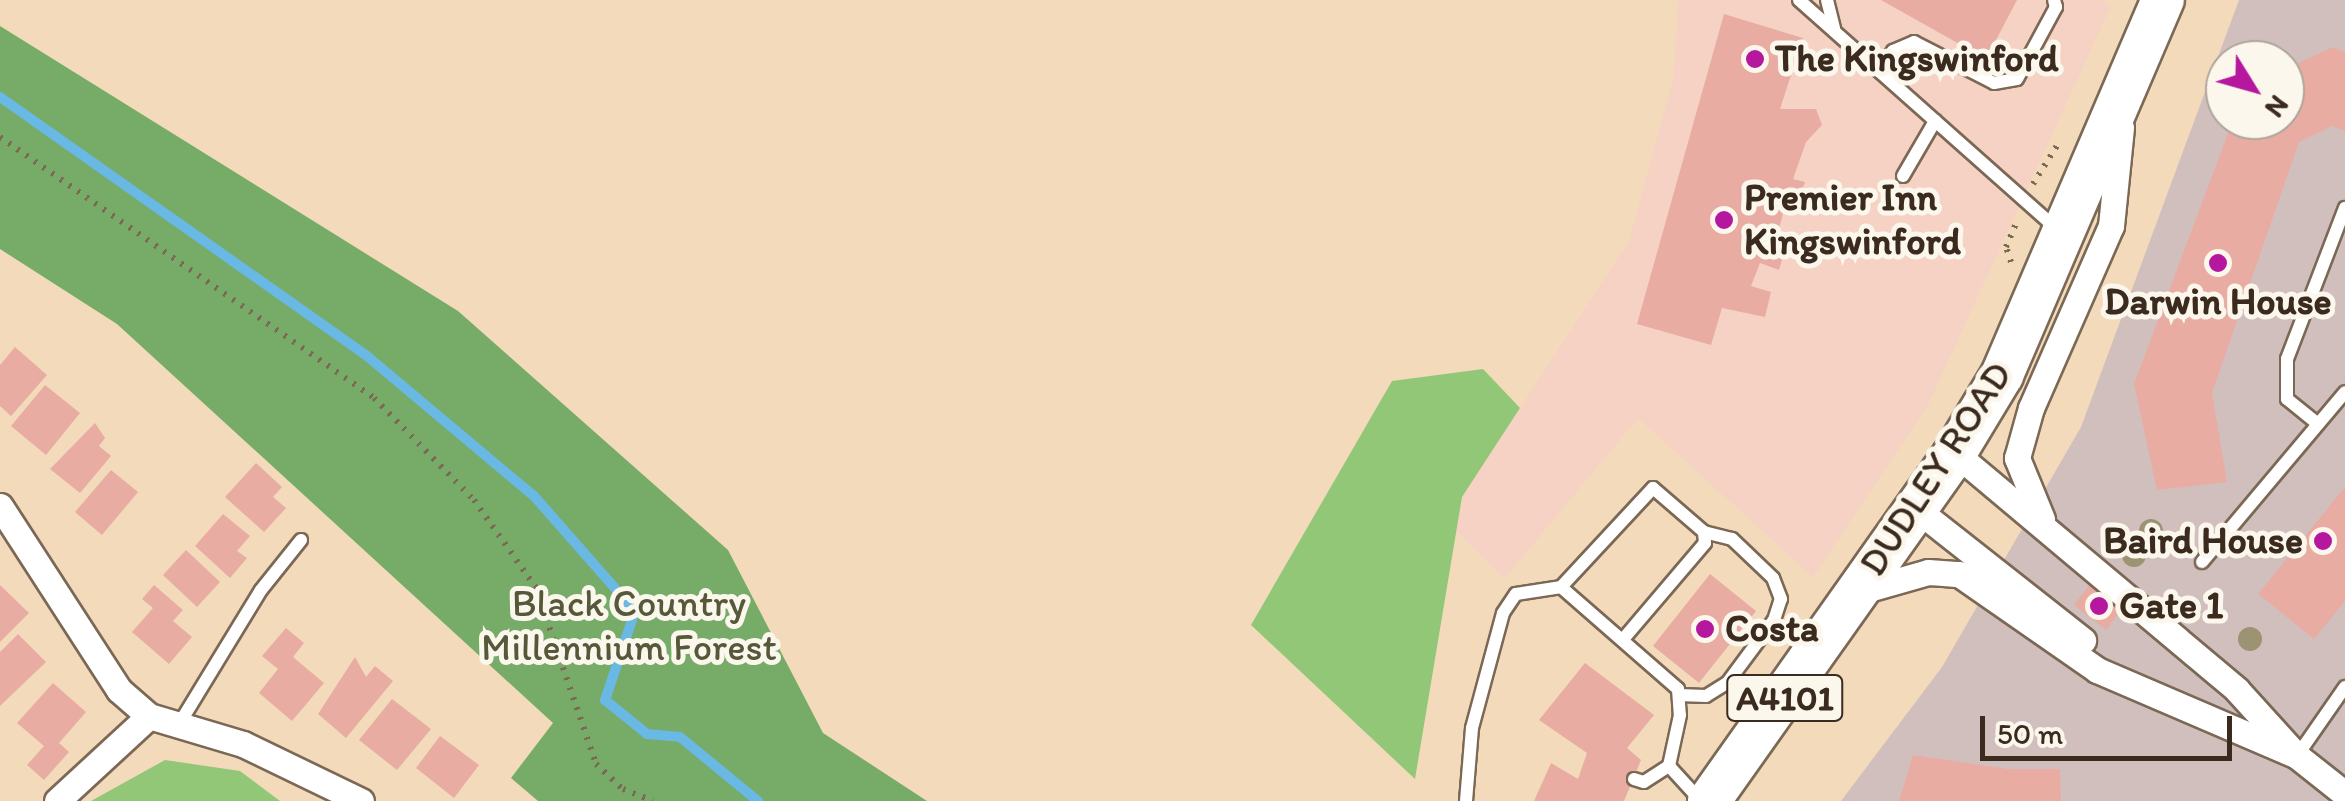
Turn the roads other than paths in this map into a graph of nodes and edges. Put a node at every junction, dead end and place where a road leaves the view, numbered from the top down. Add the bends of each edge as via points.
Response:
1 (1799, 0) edge
2 (1827, 0) edge
3 (2164, 0) edge
4 (2052, 2) edge
5 (1835, 31) junction
6 (1880, 72) junction
7 (2125, 93) junction
8 (1935, 121) junction
9 (1903, 176) dead end
10 (2345, 208) edge
11 (2063, 235) junction
12 (2345, 392) edge
13 (2318, 424) junction
14 (1955, 453) junction
15 (0, 506) edge
16 (1915, 508) junction
17 (2043, 522) junction
18 (1704, 532) junction
19 (301, 540) dead end
20 (2202, 562) dead end
21 (1561, 587) junction
22 (1857, 592) junction
23 (1625, 637) junction
24 (2345, 687) edge
25 (1679, 695) junction
26 (2156, 700) junction
27 (149, 716) junction
28 (180, 721) junction
29 (2297, 756) junction
30 (1669, 766) junction
31 (1634, 779) dead end
32 (2345, 794) edge
33 (56, 801) edge
34 (361, 801) edge
35 (1466, 801) edge
36 (1701, 801) edge
37 (1709, 801) edge

1 - 5 lane
2 - 5 lane
3 - 7 main road, DUDLEY ROAD / A4101
4 - 6 lane via 2016,79 1994,82 1914,42 1894,51
5 - 6 lane
6 - 8 lane
7 - 11 main road, DUDLEY ROAD / A4101
7 - 17 street via 2111,226 2031,408 2017,458
8 - 9 lane
8 - 11 lane
10 - 13 lane via 2287,359 2287,399
11 - 14 main road, DUDLEY ROAD / A4101 via 2002,375
12 - 13 lane
13 - 20 lane
14 - 16 main road, DUDLEY ROAD / A4101
14 - 17 street
15 - 27 street via 120,690
16 - 22 main road, DUDLEY ROAD / A4101
16 - 26 street
17 - 29 street via 2237,690
18 - 21 lane via 1652,488
18 - 23 lane via 1698,556
18 - 25 lane via 1732,540 1772,578 1782,599 1728,682 1706,696
19 - 28 lane via 261,590
21 - 23 lane
21 - 35 lane via 1516,594 1503,612 1472,728
22 - 26 street via 1928,572 1959,574 2098,670
22 - 37 main road, DUDLEY ROAD / A4101
23 - 25 lane
24 - 29 lane
25 - 30 lane
26 - 29 street
27 - 28 street
27 - 33 street
28 - 34 street
29 - 32 street
30 - 31 lane via 1644,782
30 - 36 lane

